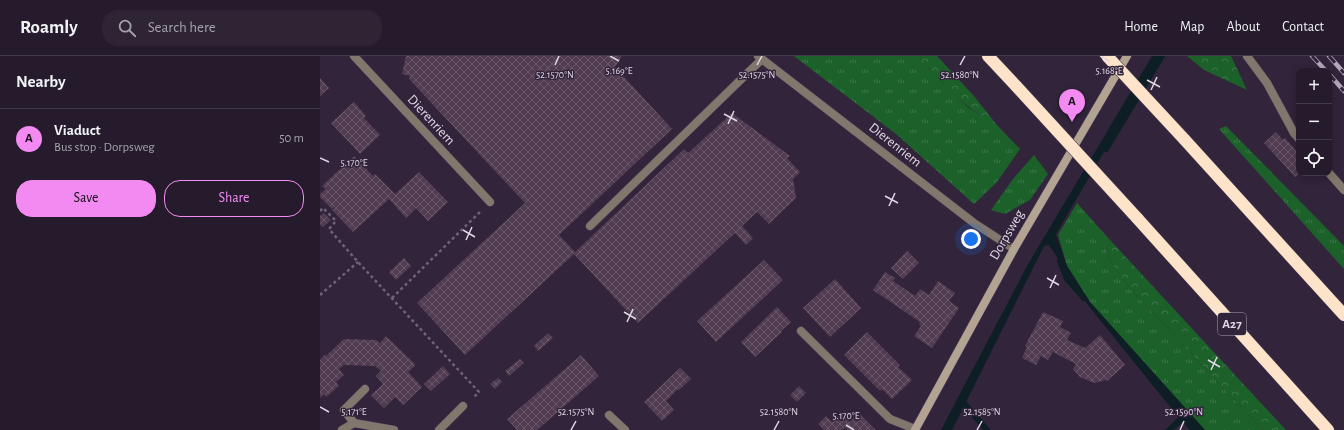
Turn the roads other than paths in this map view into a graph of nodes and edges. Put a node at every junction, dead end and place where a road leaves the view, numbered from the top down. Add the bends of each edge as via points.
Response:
1 (354, 56) edge
2 (988, 56) edge
3 (1107, 56) edge
4 (1127, 56) edge
5 (1247, 56) edge
6 (760, 58) edge
7 (1296, 135) edge
8 (1332, 176) edge
9 (1344, 190) edge
10 (490, 202) road end
11 (590, 226) dead end
12 (1014, 249) junction
13 (1344, 315) edge
14 (801, 331) dead end
15 (365, 389) dead end
16 (463, 406) road end
17 (609, 415) dead end
18 (354, 423) junction
19 (342, 430) edge
20 (394, 430) edge
21 (439, 430) edge
22 (625, 430) edge
23 (915, 430) edge
24 (1328, 430) edge

1 - 10 street, Dierenriem
2 - 24 highway, A27, bridge
3 - 13 highway, bridge
4 - 12 street, Dorpsweg
5 - 7 street via 1267,83
6 - 11 street, Dierenriem
6 - 12 street, Dierenriem via 974,223
8 - 9 street
12 - 23 street, Dorpsweg
14 - 23 street via 890,419
15 - 18 street via 344,410
16 - 21 street
17 - 22 street
18 - 19 street
18 - 20 street

